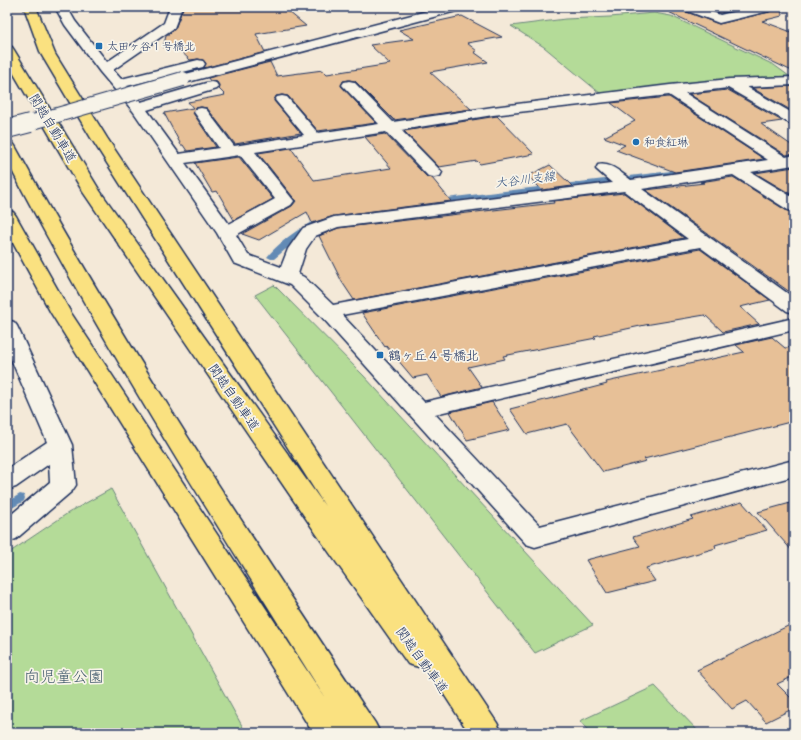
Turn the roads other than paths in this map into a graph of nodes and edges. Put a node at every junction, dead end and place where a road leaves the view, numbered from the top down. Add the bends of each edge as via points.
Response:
1 (30, 7) edge
2 (61, 7) edge
3 (176, 7) edge
4 (456, 7) edge
5 (689, 7) edge
6 (763, 7) edge
7 (362, 31) junction
8 (7, 50) edge
9 (105, 69) junction
10 (236, 79) dead end
11 (794, 80) edge
12 (221, 83) dead end
13 (730, 83) junction
14 (118, 84) junction
15 (349, 85) dead end
16 (670, 89) junction
17 (282, 100) dead end
18 (138, 108) junction
19 (200, 112) dead end
20 (794, 120) edge
21 (390, 126) junction
22 (7, 129) edge
23 (315, 138) junction
24 (7, 146) edge
25 (237, 150) junction
26 (174, 160) junction
27 (789, 161) edge
28 (604, 169) dead end
29 (736, 170) junction
30 (434, 172) dead end
31 (627, 186) junction
32 (794, 206) edge
33 (7, 216) edge
34 (226, 233) junction
35 (705, 241) junction
36 (287, 276) junction
37 (794, 307) edge
38 (328, 312) junction
39 (794, 324) edge
40 (7, 326) edge
41 (418, 411) junction
42 (60, 445) junction
43 (794, 468) edge
44 (7, 480) edge
45 (7, 532) edge
46 (330, 733) edge
47 (364, 733) edge
48 (476, 733) edge
49 (486, 733) edge

1 - 49 highway via 48,54 99,138
2 - 9 street via 69,22
3 - 9 street via 170,25
4 - 7 street
5 - 6 street via 719,19 766,8
7 - 10 street via 350,45
7 - 14 street via 318,35
7 - 22 street, bridge
8 - 48 highway, 関越自動車道 via 92,192 160,292 331,535
9 - 14 street
11 - 13 street
12 - 18 street
13 - 16 street
13 - 20 street
14 - 18 street
15 - 21 street
16 - 21 street
16 - 27 street
17 - 23 street
18 - 26 street
19 - 25 street
21 - 23 street
21 - 30 street
23 - 25 street
24 - 47 highway via 101,316 256,566
25 - 26 street
25 - 34 street via 285,201
26 - 34 street
27 - 29 street
28 - 31 street
29 - 31 street
29 - 32 street
31 - 35 street
31 - 36 street via 334,222 309,232 297,250
33 - 46 highway via 61,313
34 - 36 street via 241,259
35 - 37 street
35 - 38 street
36 - 38 street via 297,281
38 - 41 street
39 - 41 street
40 - 42 street
41 - 43 street via 535,537
42 - 44 street
42 - 45 street via 63,485

